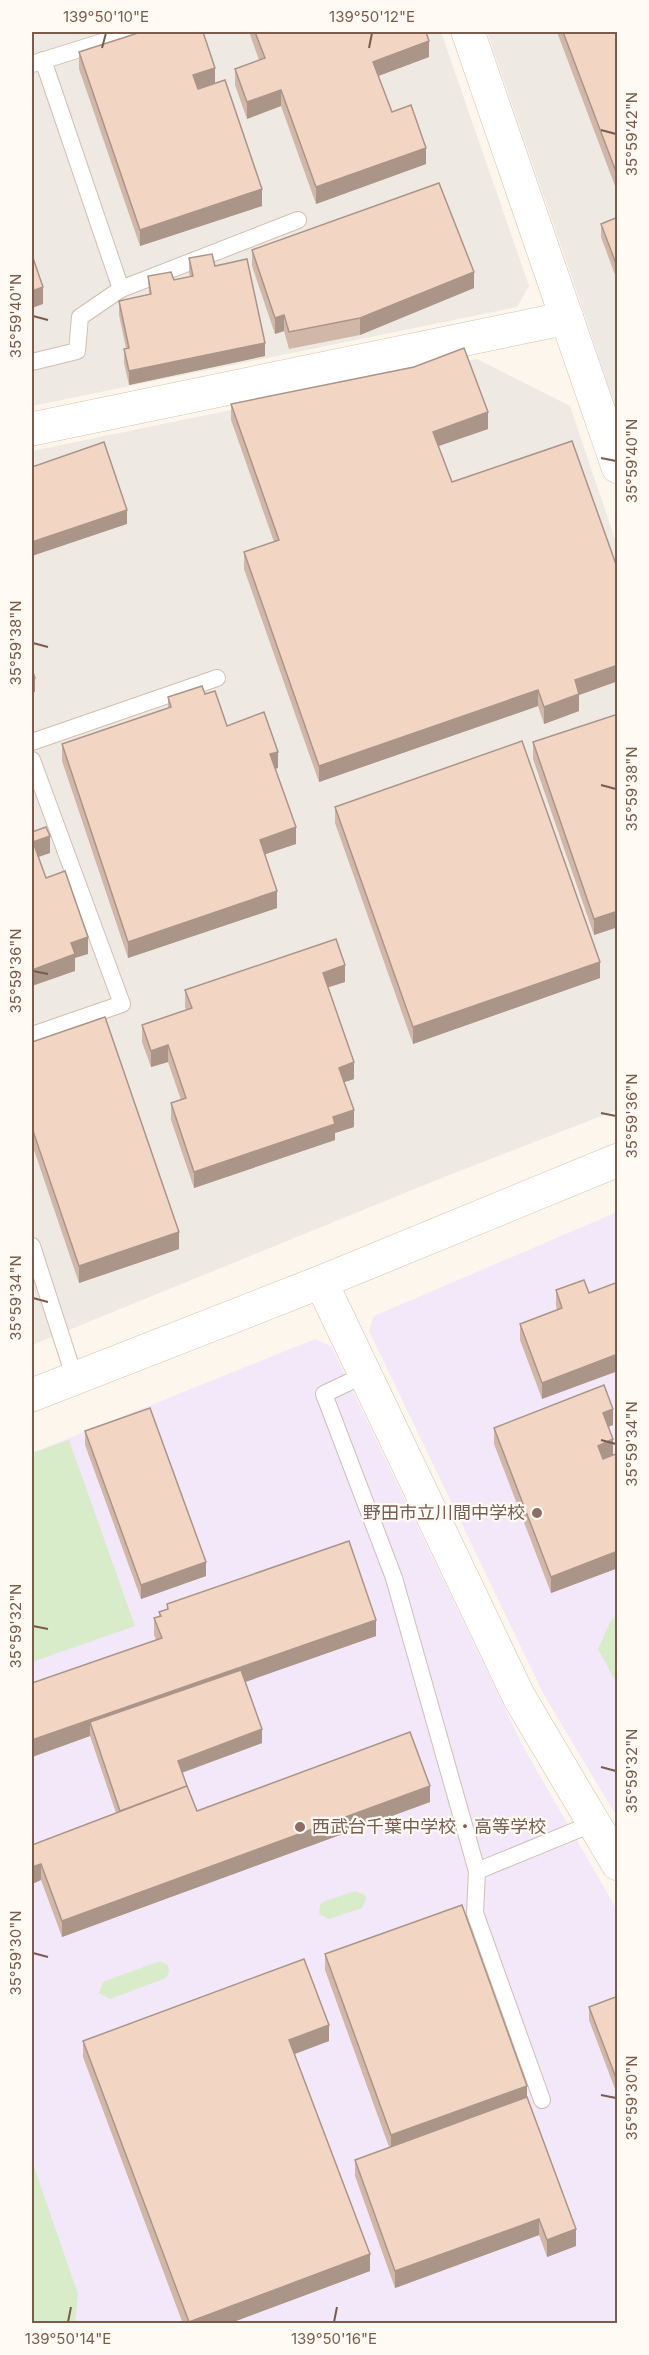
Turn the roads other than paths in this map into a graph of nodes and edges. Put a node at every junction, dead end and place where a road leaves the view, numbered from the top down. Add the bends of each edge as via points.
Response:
1 (135, 32) edge
2 (468, 32) edge
3 (37, 62) edge
4 (298, 220) dead end
5 (121, 289) junction
6 (567, 318) junction
7 (32, 362) edge
8 (32, 429) edge
9 (618, 467) edge
10 (217, 678) dead end
11 (32, 742) edge
12 (32, 760) edge
13 (32, 1035) edge
14 (618, 1160) edge
15 (32, 1246) edge
16 (321, 1282) junction
17 (364, 1375) junction
18 (75, 1379) junction
19 (32, 1395) edge
20 (594, 1823) junction
21 (618, 1864) edge
22 (477, 1871) junction
23 (542, 2100) dead end

1 - 3 lane
2 - 6 street
3 - 5 lane
4 - 5 lane
5 - 7 lane via 80,317 77,351
6 - 8 street
6 - 9 street
10 - 11 lane
12 - 13 lane via 122,1004
14 - 16 street
15 - 18 lane
16 - 17 street
16 - 18 street
17 - 20 street via 519,1697
17 - 22 lane via 324,1394 394,1578
18 - 19 street
20 - 21 street
20 - 22 lane
22 - 23 lane via 475,1913

